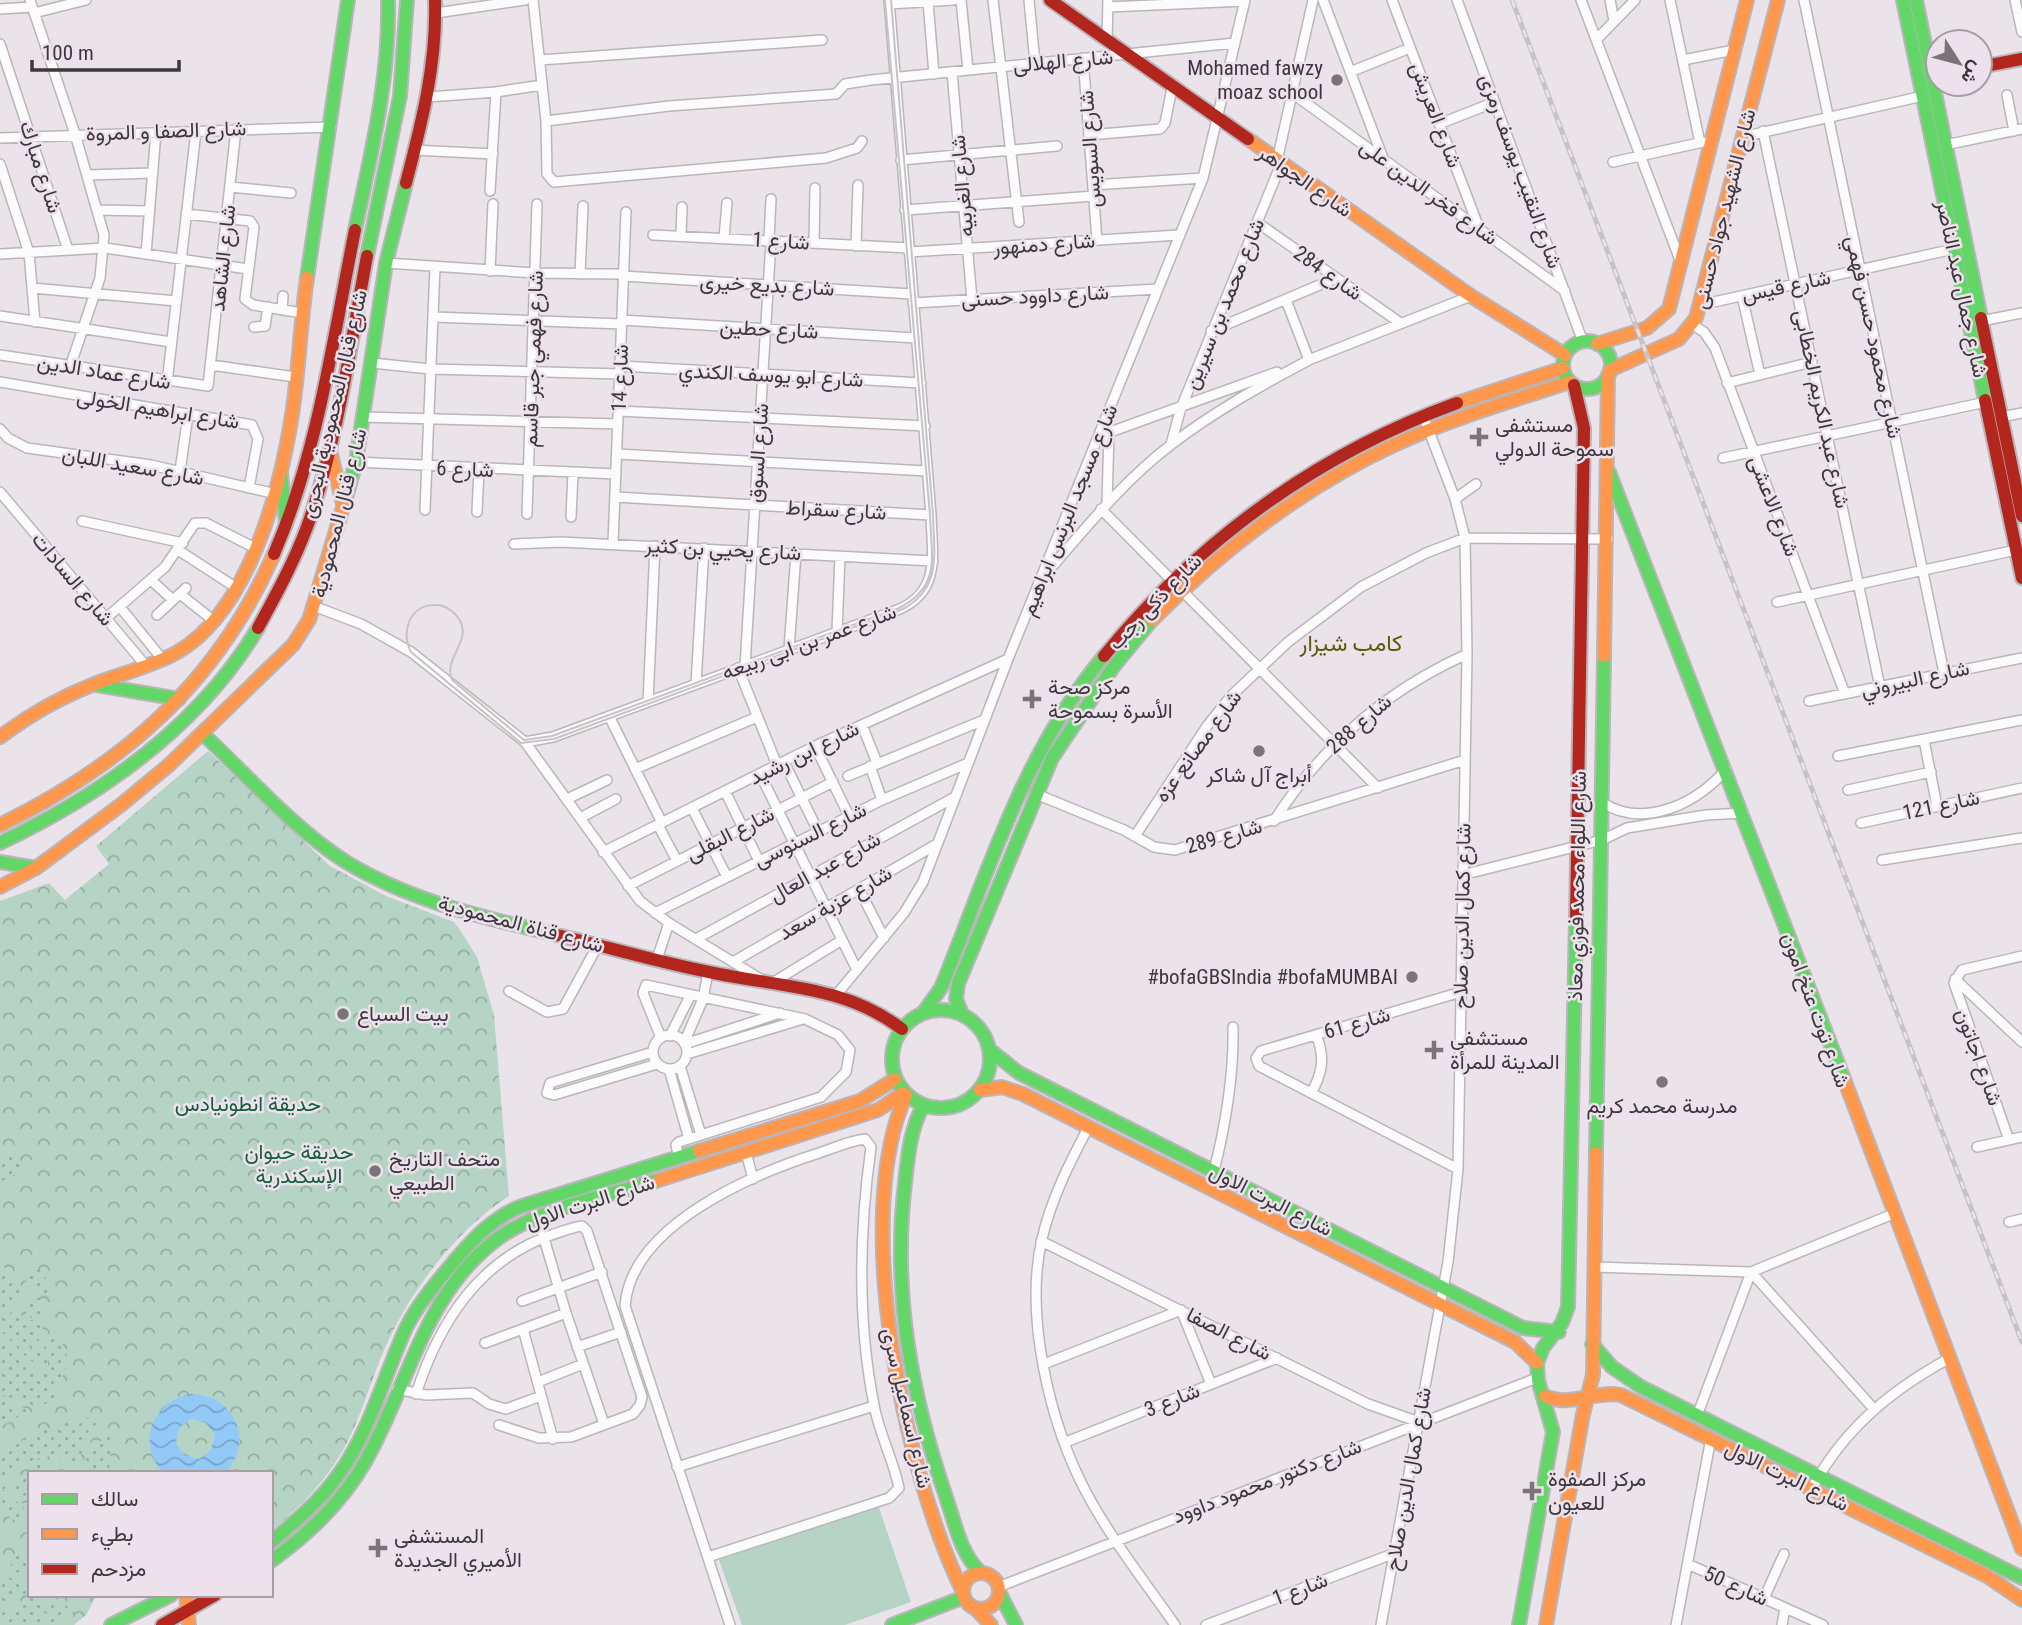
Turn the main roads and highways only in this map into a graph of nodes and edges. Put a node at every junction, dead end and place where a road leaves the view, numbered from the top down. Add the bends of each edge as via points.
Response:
1 (348, 0) edge
2 (388, 0) edge
3 (407, 0) edge
4 (1746, 0) edge
5 (1778, 0) edge
6 (1903, 0) edge
7 (1916, 0) edge
8 (1054, 1) edge
9 (436, 6) edge
10 (1924, 32) edge
11 (2022, 59) edge
12 (1994, 64) edge
13 (1938, 98) edge
14 (1597, 344) junction
15 (1564, 362) junction
16 (1609, 373) junction
17 (1572, 383) junction
18 (329, 447) junction
19 (280, 467) junction
20 (1314, 471) junction
21 (1609, 472) junction
22 (1321, 483) junction
23 (343, 508) junction
24 (2022, 516) edge
25 (287, 527) junction
26 (2022, 578) edge
27 (94, 684) junction
28 (179, 699) junction
29 (203, 734) junction
30 (0, 737) edge
31 (0, 825) edge
32 (0, 843) edge
33 (0, 862) edge
34 (36, 868) junction
35 (0, 887) edge
36 (923, 1013) junction
37 (962, 1014) junction
38 (902, 1029) junction
39 (990, 1050) junction
40 (895, 1079) junction
41 (980, 1090) junction
42 (905, 1094) junction
43 (923, 1106) junction
44 (1174, 1151) junction
45 (1166, 1166) junction
46 (1428, 1280) junction
47 (1421, 1295) junction
48 (1458, 1295) junction
49 (1446, 1307) junction
50 (1559, 1332) junction
51 (1592, 1344) junction
52 (1537, 1363) junction
53 (908, 1364) junction
54 (893, 1368) junction
55 (1545, 1396) junction
56 (1586, 1397) junction
57 (1552, 1444) junction
58 (1578, 1448) junction
59 (1763, 1448) junction
60 (1758, 1461) junction
61 (937, 1473) junction
62 (921, 1478) junction
63 (954, 1522) junction
64 (939, 1529) junction
65 (273, 1540) edge
66 (2022, 1549) edge
67 (273, 1558) edge
68 (981, 1573) junction
69 (2022, 1578) edge
70 (998, 1590) junction
71 (964, 1595) junction
72 (167, 1597) edge
73 (186, 1597) edge
74 (212, 1597) edge
75 (2022, 1600) edge
76 (975, 1608) junction
77 (189, 1611) junction
78 (924, 1619) edge
79 (113, 1625) edge
80 (162, 1625) edge
81 (189, 1625) edge
82 (892, 1625) edge
83 (991, 1625) edge
84 (1016, 1625) edge
85 (1519, 1625) edge
86 (1546, 1625) edge

1 - 19 main road via 302,313 291,423
2 - 25 main road, شارع قنال المحمودية البحرى via 389,42 381,103 308,459
3 - 18 main road, شارع قنال المحمودية البحرى via 405,65
4 - 14 main road, شارع الشهيد جواد حسنى via 1706,141 1671,304 1661,318
5 - 16 main road, شارع الشهيد جواد حسنى via 1693,325 1679,339
6 - 26 main road, شارع جمال عبد الناصر
7 - 10 main road, شارع جمال عبد الناصر
8 - 15 main road, شارع الجواهر via 1216,120
9 - 23 main road, شارع قنال المحمودية via 428,97 386,263 356,462
11 - 12 main road
13 - 24 main road, شارع جمال عبد الناصر
14 - 15 main road via 1573,346
14 - 16 main road via 1608,355
15 - 17 main road
15 - 20 main road, شارع ذكى رجب via 1366,442
16 - 17 main road via 1593,388
16 - 21 main road, شارع اللواء محمد فوزي معاذ
17 - 22 main road, شارع ذكى رجب via 1429,431
17 - 50 main road, شارع اللواء محمد فوزي معاذ via 1584,428 1584,538 1568,1307
18 - 23 main road
18 - 32 main road, شارع قنال المحمودية البحرى via 307,528 287,576 256,632 218,684 184,722 126,772 62,814
19 - 25 main road
19 - 27 main road via 253,547 214,621 191,644 163,660
20 - 22 main road
20 - 36 main road, شارع ذكى رجب via 1237,525 1173,579 1099,661 1038,753 941,988
21 - 51 main road, شارع اللواء محمد فوزي معاذ
21 - 66 main road, شارع توت عنخ امون
22 - 37 main road, شارع ذكى رجب via 1245,535 1183,589 1090,696 1035,793 958,984 956,999
23 - 29 main road, شارع قنال المحمودية via 316,607 293,645
25 - 28 main road, شارع قنال المحمودية البحرى via 244,614
27 - 28 main road
27 - 30 main road via 47,706
28 - 31 main road, شارع قنال المحمودية البحرى via 94,774
29 - 34 main road, شارع قنال المحمودية via 122,804
29 - 38 main road, شارع قناة المحمودية via 317,841 354,867 475,915 708,972 837,994 872,1006
33 - 34 main road
34 - 35 main road, شارع قنال المحمودية
36 - 37 main road via 943,1009
36 - 38 main road
37 - 39 main road via 980,1029
38 - 40 main road via 892,1053
39 - 41 main road via 989,1071
39 - 44 main road, شارع البرت الاول via 1019,1073
40 - 42 main road
40 - 65 main road, شارع البرت الاول via 860,1101 505,1213 476,1236 438,1279 415,1312 340,1473 308,1512
41 - 43 main road via 948,1109
41 - 45 main road, شارع البرت الاول via 1013,1090
42 - 43 main road
42 - 54 main road, شارع اسماعيل سرى via 891,1135 883,1229 884,1299
42 - 67 main road, شارع البرت الاول via 877,1110 538,1218 497,1238 461,1274 427,1321 352,1482 319,1523
43 - 53 main road, شارع اسماعيل سرى via 911,1138 900,1231 901,1321
44 - 45 main road
44 - 46 main road, شارع البرت الاول
45 - 47 main road, شارع البرت الاول
46 - 47 main road via 1421,1286
46 - 48 main road, شارع البرت الاول
47 - 49 main road, شارع البرت الاول
48 - 49 main road via 1458,1304
48 - 50 main road, شارع البرت الاول via 1523,1328
49 - 52 main road, شارع البرت الاول via 1515,1342
50 - 52 main road, شارع اللواء محمد فوزي معاذ via 1541,1350
51 - 56 main road, شارع اللواء محمد فوزي معاذ via 1593,1375
51 - 59 main road, شارع البرت الاول via 1629,1380
52 - 55 main road via 1537,1378
53 - 54 main road
53 - 61 main road, شارع اسماعيل سرى
54 - 62 main road, شارع اسماعيل سرى
55 - 56 main road, شارع البرت الاول via 1561,1403
55 - 57 main road via 1553,1422
56 - 58 main road, شارع اللواء محمد فوزي معاذ
56 - 60 main road, شارع البرت الاول via 1607,1392 1621,1395
57 - 58 main road via 1569,1438
57 - 85 main road
58 - 86 main road, شارع اللواء محمد فوزي معاذ
59 - 60 main road
59 - 69 main road, شارع البرت الاول
60 - 75 main road, شارع البرت الاول via 1987,1577
61 - 62 main road
61 - 63 main road, شارع اسماعيل سرى
62 - 64 main road, شارع اسماعيل سرى
63 - 64 main road
63 - 68 main road, شارع اسماعيل سرى via 967,1556
64 - 71 main road, شارع اسماعيل سرى
68 - 70 main road via 993,1578
68 - 71 main road via 969,1578
70 - 76 main road via 991,1606
70 - 84 main road
71 - 76 main road
71 - 78 main road
72 - 79 main road
73 - 77 main road
74 - 77 main road
76 - 83 main road
77 - 80 main road
77 - 81 main road
78 - 82 main road

